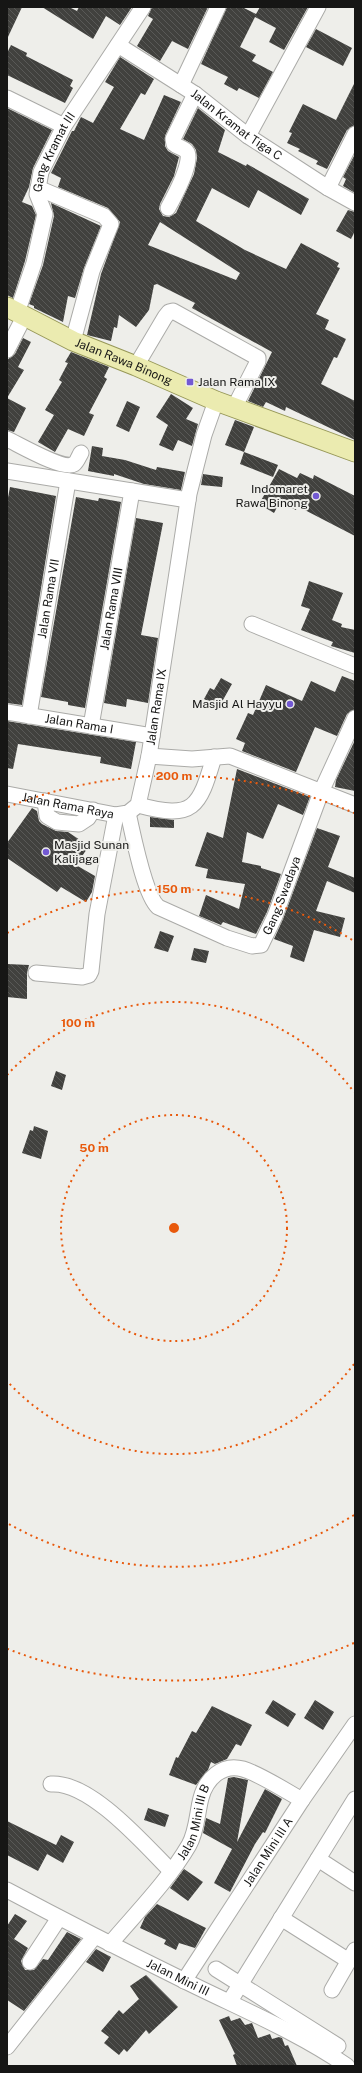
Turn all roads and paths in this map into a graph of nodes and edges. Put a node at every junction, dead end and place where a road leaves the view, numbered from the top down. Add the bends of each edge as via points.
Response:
1 (143, 7) edge
2 (218, 7) edge
3 (318, 7) edge
4 (118, 45) junction
5 (181, 85) junction
6 (195, 94) junction
7 (7, 98) edge
8 (64, 126) junction
9 (355, 134) edge
10 (248, 136) junction
11 (38, 188) junction
12 (328, 188) junction
13 (355, 203) edge
14 (168, 208) dead end
15 (16, 312) edge
16 (73, 341) junction
17 (7, 350) edge
18 (136, 366) junction
19 (216, 401) junction
20 (234, 408) junction
21 (7, 439) edge
22 (355, 452) edge
23 (80, 453) dead end
24 (7, 471) edge
25 (68, 481) junction
26 (132, 491) junction
27 (188, 500) junction
28 (252, 624) dead end
29 (355, 666) edge
30 (7, 712) edge
31 (29, 716) junction
32 (355, 718) edge
33 (91, 726) junction
34 (152, 736) junction
35 (149, 756) junction
36 (214, 757) junction
37 (320, 792) junction
38 (7, 794) edge
39 (355, 805) edge
40 (128, 811) junction
41 (36, 973) dead end
42 (355, 1724) edge
43 (51, 1784) dead end
44 (302, 1800) junction
45 (354, 1805) edge
46 (318, 1859) junction
47 (171, 1871) junction
48 (355, 1883) edge
49 (8, 1892) edge
50 (59, 1918) junction
51 (281, 1918) junction
52 (94, 1937) junction
53 (110, 1944) junction
54 (352, 1955) edge
55 (30, 1962) dead end
56 (216, 1969) dead end
57 (184, 1981) junction
58 (240, 1984) junction
59 (332, 1990) dead end
60 (230, 2001) junction
61 (338, 2046) dead end
62 (7, 2047) edge
63 (347, 2066) edge

1 - 4 street, Gang Kramat III
2 - 5 street
3 - 10 street
4 - 5 street, Jalan Kramat Tiga C
4 - 8 street, Gang Kramat III
5 - 6 street, Jalan Kramat Tiga C
6 - 10 street, Jalan Kramat Tiga C
6 - 14 street via 173,139 174,144 188,152 188,156 185,172
7 - 8 street
8 - 11 street, Gang Kramat III via 41,172
9 - 12 street
10 - 12 street, Jalan Kramat Tiga C
11 - 15 street, Gang Kramat III via 37,194 45,214 34,263
11 - 16 street via 104,216 111,224 92,271
12 - 13 street, Jalan Kramat Tiga C
15 - 16 main road, Jalan Rawa Binong
15 - 17 street, Gang Kramat III
16 - 18 main road, Jalan Rawa Binong
18 - 19 main road, Jalan Rawa Binong
18 - 20 street via 169,312 174,311 258,358
19 - 20 main road, Jalan Rawa Binong
19 - 27 street, Jalan Rama IX via 204,435
20 - 22 main road, Jalan Rawa Binong
21 - 23 street via 69,466 74,464
24 - 25 street
25 - 26 street
25 - 31 street, Jalan Rama VII
26 - 27 street
26 - 33 street, Jalan Rama VIII
27 - 34 street, Jalan Rama IX
28 - 29 street
30 - 31 street, Jalan Rama I
31 - 33 street, Jalan Rama I
32 - 37 street, Gang Swadaya
33 - 34 street, Jalan Rama I
34 - 35 street, Jalan Rama IX
35 - 36 street via 192,759
35 - 40 street, Jalan Rama IX
36 - 37 street via 230,756
36 - 40 street, Jalan Rama Raya via 204,789 193,804 175,812
37 - 39 street
37 - 40 street, Gang Swadaya via 266,938 261,945 252,946 170,912 153,902 143,874
38 - 40 street, Jalan Rama Raya via 93,810
40 - 41 street, Jalan Rama IX via 97,914 89,975 77,977
42 - 44 street, Jalan Mini III A
43 - 47 street via 70,1786 84,1793 135,1834
44 - 47 street, Jalan Mini III B via 242,1769 227,1769 214,1774 207,1781 202,1795 193,1837
44 - 57 street, Jalan Mini III A
45 - 46 street
46 - 48 street
46 - 51 street
47 - 53 street, Jalan Mini III B
49 - 50 street, Jalan Mini III
50 - 52 street, Jalan Mini III
50 - 55 street
51 - 54 street
51 - 58 street
52 - 53 street, Jalan Mini III
52 - 62 street
53 - 57 street, Jalan Mini III
54 - 59 street
56 - 58 street
57 - 60 street, Jalan Mini III
58 - 60 street
58 - 61 street
60 - 63 street, Jalan Mini III via 327,2052

